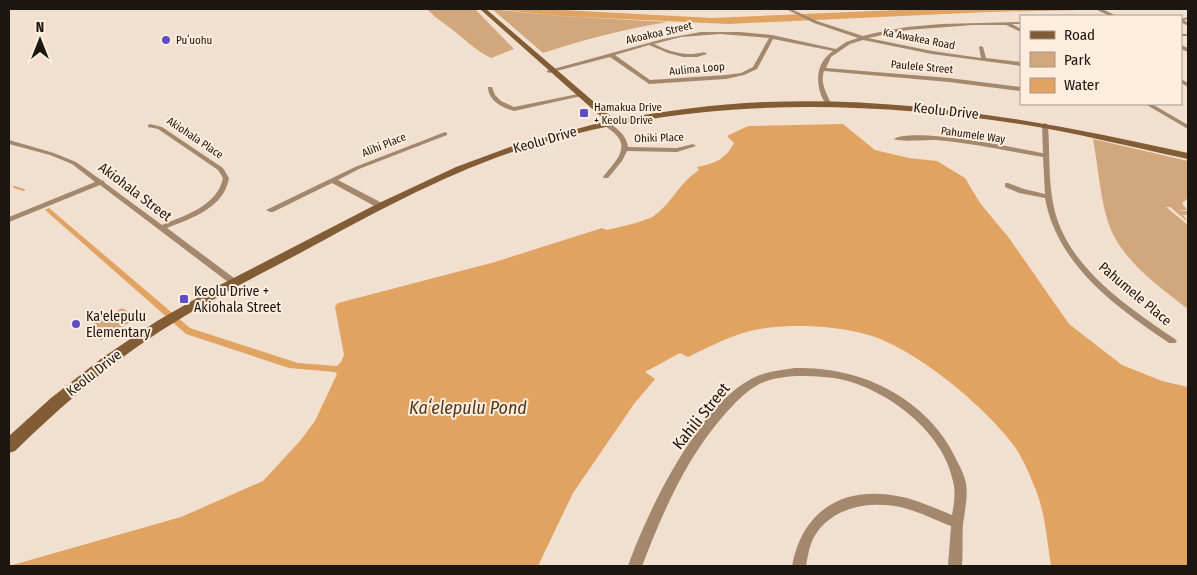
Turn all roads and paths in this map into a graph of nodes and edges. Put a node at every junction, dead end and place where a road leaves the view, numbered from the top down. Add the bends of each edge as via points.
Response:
1 (483, 9) edge
2 (788, 9) edge
3 (1100, 10) edge
4 (1112, 15) edge
5 (1020, 23) edge
6 (1008, 24) junction
7 (1020, 30) edge
8 (772, 36) junction
9 (862, 37) junction
10 (650, 44) junction
11 (981, 47) dead end
12 (835, 50) junction
13 (704, 54) dead end
14 (611, 55) junction
15 (984, 60) junction
16 (1020, 64) edge
17 (821, 69) junction
18 (552, 70) junction
19 (490, 88) dead end
20 (1020, 89) edge
21 (579, 96) junction
22 (828, 103) junction
23 (1150, 105) edge
24 (608, 123) junction
25 (1045, 125) junction
26 (150, 126) dead end
27 (1188, 127) edge
28 (445, 134) dead end
29 (897, 139) dead end
30 (9, 142) edge
31 (693, 146) dead end
32 (626, 149) junction
33 (1047, 156) junction
34 (1188, 156) edge
35 (606, 177) dead end
36 (333, 180) junction
37 (102, 182) junction
38 (1008, 186) dead end
39 (1049, 197) junction
40 (381, 206) junction
41 (270, 210) dead end
42 (9, 220) edge
43 (161, 228) junction
44 (235, 282) junction
45 (1172, 341) dead end
46 (9, 446) edge
47 (957, 523) junction
48 (635, 566) edge
49 (799, 566) edge
50 (955, 566) edge

1 - 18 main road
2 - 9 street, Ka Awakea Road
3 - 4 street
5 - 6 street
6 - 7 street
6 - 9 street via 919,27
8 - 10 street, Akoakoa Street via 710,33
8 - 12 street, Akoakoa Street
8 - 14 street, Aulima Loop via 756,68 732,76 649,82
9 - 12 street
9 - 15 street, Ka Awakea Road via 908,50
10 - 13 street via 680,55
10 - 14 street, Akoakoa Street
11 - 15 street
12 - 17 street
14 - 18 street, Akoakoa Street
15 - 16 street, Ka Awakea Road
17 - 20 street, Paulele Street
17 - 22 street via 820,84
18 - 21 main road
19 - 21 street via 504,106 514,109
21 - 24 main road
22 - 24 main road, Keolu Drive via 723,106 665,112
22 - 25 main road, Keolu Drive via 924,108
23 - 27 street
24 - 32 street via 624,139
24 - 40 main road, Keolu Drive via 494,155
25 - 33 street, Pahumele Place
25 - 34 main road, Keolu Drive
26 - 43 street, Akiohala Place via 162,129 221,169 226,178 224,189 212,201 193,214
28 - 36 street, Alihi Place
29 - 33 street, Pahumele Way via 952,141
30 - 37 street, Akiohala Street via 74,163
31 - 32 street, Ohiki Place via 677,150
32 - 35 street
33 - 39 street, Pahumele Place
36 - 40 street
36 - 41 street, Alihi Place
37 - 42 street
37 - 43 street, Akiohala Street
38 - 39 street
39 - 45 street, Pahumele Place via 1060,234 1083,267 1128,309
40 - 44 main road, Keolu Drive
43 - 44 street, Akiohala Street
44 - 46 main road, Keolu Drive via 164,323 84,379
47 - 48 street, Kahili Street via 961,492 958,473 946,450 922,419 902,403 858,381 808,371 784,373 750,385 720,413 694,446 669,489
47 - 49 street via 897,502 859,500 839,506 812,526
47 - 50 street, Kahili Street

